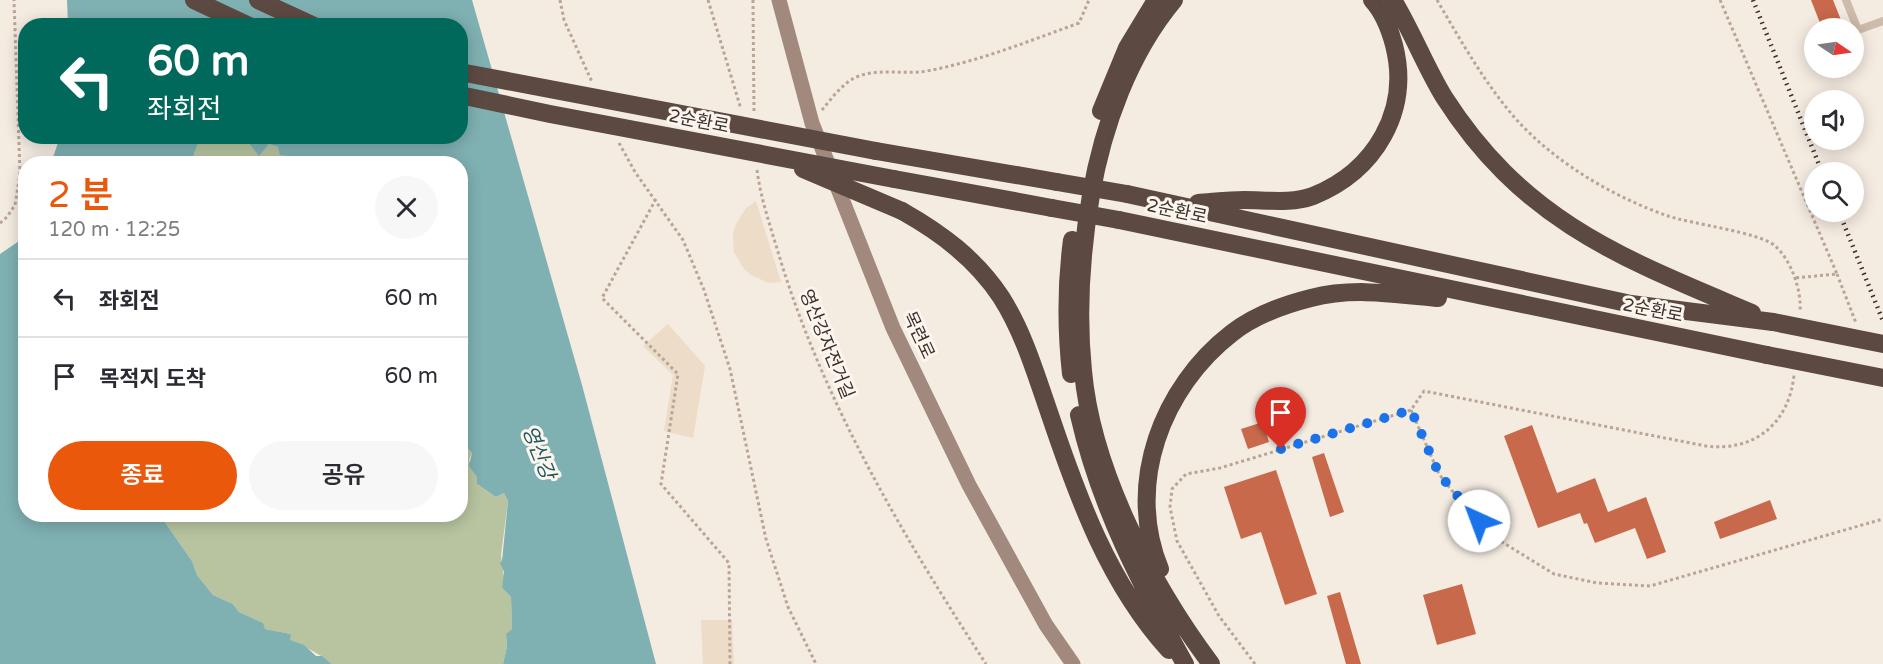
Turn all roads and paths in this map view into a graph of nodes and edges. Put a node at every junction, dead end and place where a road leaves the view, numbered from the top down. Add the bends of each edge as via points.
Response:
1 (14, 0) edge
2 (194, 0) edge
3 (258, 0) edge
4 (560, 0) edge
5 (708, 0) edge
6 (753, 0) edge
7 (778, 0) edge
8 (1089, 0) edge
9 (1156, 0) edge
10 (1174, 0) edge
11 (1372, 0) edge
12 (1393, 0) edge
13 (1437, 0) edge
14 (1720, 0) edge
15 (1845, 0) edge
16 (232, 18) edge
17 (297, 18) edge
18 (1883, 21) edge
19 (468, 74) edge
20 (596, 93) dead end
21 (468, 97) edge
22 (18, 116) edge
23 (754, 116) dead end
24 (744, 118) dead end
25 (812, 123) junction
26 (615, 134) dead end
27 (777, 157) junction
28 (756, 162) dead end
29 (18, 186) edge
30 (656, 199) junction
31 (1178, 205) junction
32 (0, 223) edge
33 (1794, 278) junction
34 (1521, 305) junction
35 (1799, 317) dead end
36 (1773, 322) junction
37 (1883, 344) edge
38 (1795, 363) dead end
39 (1883, 378) edge
40 (1411, 410) junction
41 (1883, 519) edge
42 (1186, 631) junction
43 (730, 664) edge
44 (816, 664) edge
45 (986, 664) edge
46 (1072, 664) edge
47 (1183, 664) edge
48 (1211, 664) edge
49 (1255, 664) edge

1 - 22 path
2 - 16 highway
3 - 17 highway
4 - 20 path via 564,20
5 - 24 path
6 - 23 path
7 - 25 street, 목련로
8 - 25 path via 1079,23 978,60 924,72 884,71 857,76 835,94
9 - 47 highway via 1108,88 1089,149 1072,240 1067,316 1077,404 1102,498 1134,572
10 - 42 highway via 1159,18 1113,111 1097,159 1082,251 1080,295 1083,373 1104,461 1129,531
11 - 31 highway via 1392,37 1399,62 1399,86 1392,121 1378,147 1360,167 1310,197
12 - 36 highway via 1444,96 1508,177 1539,206 1628,261
13 - 33 path via 1494,92 1517,120 1568,166 1668,216 1773,245
14 - 33 path via 1837,274
15 - 18 lane via 1858,30
19 - 31 highway, 2순환로, bridge
21 - 27 highway, 2순환로, bridge
25 - 46 street, 목련로 via 903,349 969,485 1046,625
26 - 30 path via 635,172
27 - 34 highway, 2순환로, bridge via 1119,220
27 - 47 highway, bridge via 902,211 936,231 963,252 1001,297 1032,359 1084,513 1114,572 1150,629
28 - 45 path, 영산강자전거길 via 760,194 792,296 834,401 892,509
29 - 32 path via 15,205
30 - 43 path via 602,298 678,374 661,484 729,563
30 - 44 path via 682,240 722,338 766,539 788,606
31 - 36 highway, 2순환로 via 1632,304
33 - 35 path via 1799,293
34 - 39 highway, 2순환로, bridge
34 - 42 highway via 1371,292 1313,297 1250,321 1203,359 1181,385 1154,443 1148,488 1153,550
36 - 37 highway, 2순환로, bridge
38 - 40 path via 1792,387 1774,423 1757,439 1733,448 1424,391
40 - 41 path via 1439,474 1464,506 1494,537 1554,574 1597,583 1650,586
40 - 49 path via 1220,468 1186,474 1172,489 1170,507 1177,541 1219,616
42 - 48 highway

